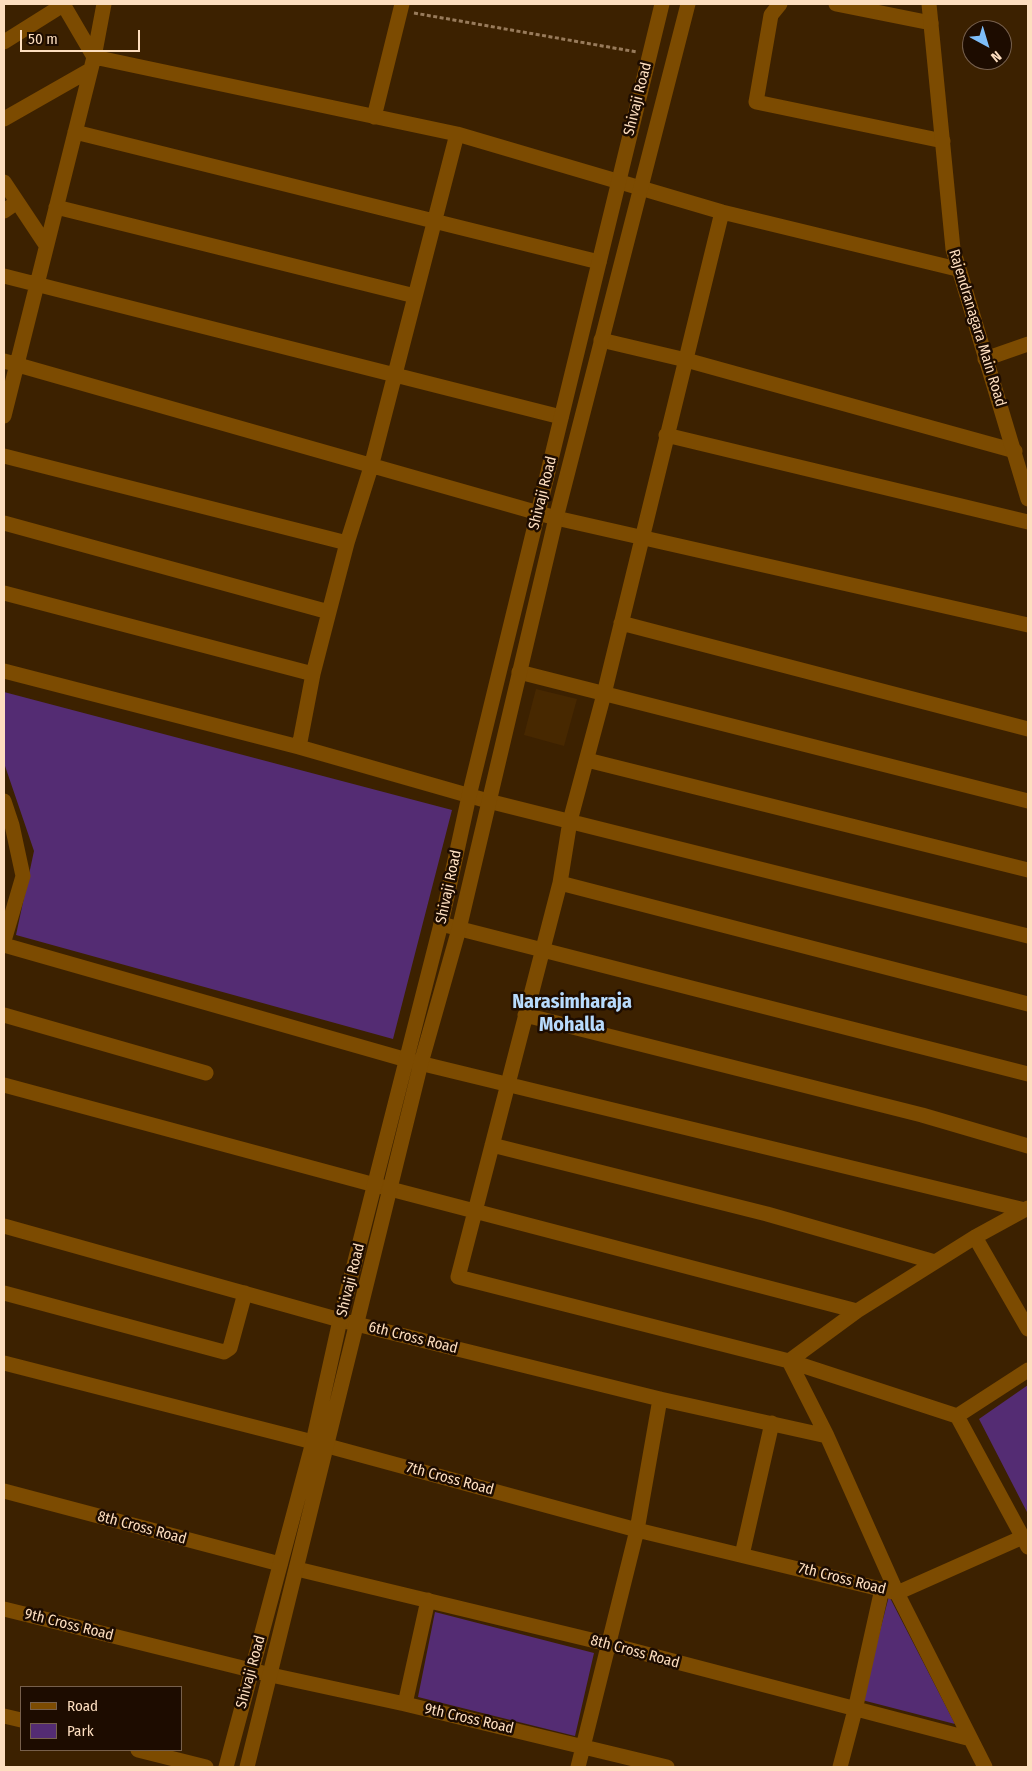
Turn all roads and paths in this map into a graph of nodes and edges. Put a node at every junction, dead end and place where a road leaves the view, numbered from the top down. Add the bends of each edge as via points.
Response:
1 (63, 4) edge
2 (104, 4) edge
3 (662, 4) edge
4 (688, 4) edge
5 (780, 4) edge
6 (836, 4) edge
7 (929, 4) edge
8 (401, 7) edge
9 (931, 23) junction
10 (4, 42) edge
11 (650, 54) junction
12 (92, 63) junction
13 (374, 117) junction
14 (4, 119) edge
15 (75, 132) junction
16 (457, 134) junction
17 (942, 141) junction
18 (618, 180) junction
19 (4, 182) edge
20 (641, 187) junction
21 (17, 202) junction
22 (56, 207) junction
23 (4, 211) edge
24 (722, 212) junction
25 (435, 220) junction
26 (46, 245) junction
27 (599, 262) junction
28 (957, 270) junction
29 (4, 276) edge
30 (37, 284) junction
31 (415, 296) junction
32 (600, 340) junction
33 (1028, 344) edge
34 (985, 358) junction
35 (686, 360) junction
36 (10, 362) edge
37 (395, 374) junction
38 (4, 416) edge
39 (561, 417) junction
40 (666, 435) junction
41 (1022, 455) edge
42 (4, 456) edge
43 (371, 467) junction
44 (1028, 499) edge
45 (538, 512) junction
46 (556, 518) junction
47 (1028, 522) edge
48 (4, 523) edge
49 (641, 538) junction
50 (347, 543) junction
51 (4, 593) edge
52 (329, 612) junction
53 (621, 623) junction
54 (1028, 625) edge
55 (4, 671) edge
56 (518, 672) junction
57 (313, 674) junction
58 (604, 694) junction
59 (1028, 729) edge
60 (299, 747) junction
61 (586, 760) junction
62 (469, 796) junction
63 (4, 801) edge
64 (488, 801) junction
65 (1028, 801) edge
66 (570, 821) junction
67 (8, 828) edge
68 (1028, 870) edge
69 (560, 883) junction
70 (441, 924) junction
71 (459, 929) junction
72 (1028, 936) edge
73 (4, 943) edge
74 (542, 952) junction
75 (1028, 1004) edge
76 (4, 1015) edge
77 (525, 1015) junction
78 (414, 1062) junction
79 (206, 1073) dead end
80 (1028, 1074) edge
81 (507, 1084) junction
82 (4, 1086) edge
83 (492, 1145) junction
84 (1028, 1146) edge
85 (375, 1185) junction
86 (391, 1190) junction
87 (1027, 1209) edge
88 (476, 1212) junction
89 (4, 1226) edge
90 (975, 1237) junction
91 (935, 1262) junction
92 (4, 1293) edge
93 (245, 1293) junction
94 (857, 1311) junction
95 (340, 1320) junction
96 (358, 1324) junction
97 (1028, 1329) edge
98 (789, 1360) junction
99 (4, 1363) edge
100 (1028, 1370) edge
101 (660, 1399) junction
102 (957, 1416) junction
103 (772, 1424) junction
104 (827, 1436) junction
105 (313, 1442) junction
106 (328, 1446) junction
107 (4, 1491) edge
108 (637, 1530) junction
109 (1026, 1542) edge
110 (742, 1555) junction
111 (280, 1564) junction
112 (297, 1569) junction
113 (890, 1591) junction
114 (428, 1600) junction
115 (4, 1609) edge
116 (608, 1644) junction
117 (251, 1669) junction
118 (271, 1675) junction
119 (405, 1704) junction
120 (855, 1710) junction
121 (4, 1716) edge
122 (20, 1720) edge
123 (972, 1739) junction
124 (583, 1747) junction
125 (142, 1751) edge
126 (206, 1767) edge
127 (226, 1767) edge
128 (248, 1767) edge
129 (578, 1767) edge
130 (667, 1767) edge
131 (840, 1767) edge
132 (985, 1767) edge

1 - 10 street
1 - 12 street
2 - 12 street
3 - 11 street, Shivaji Road
4 - 20 street
5 - 17 street via 771,15 756,102
6 - 9 street
7 - 9 street, Rajendranagara Main Road
8 - 11 path
8 - 13 street
9 - 17 street, Rajendranagara Main Road
11 - 18 street, Shivaji Road
12 - 13 street
12 - 14 street
12 - 15 street
13 - 16 street
15 - 22 street
15 - 25 street
16 - 18 street
16 - 25 street
17 - 28 street, Rajendranagara Main Road
18 - 20 street
18 - 27 street, Shivaji Road
19 - 21 street
20 - 24 street
20 - 32 street
21 - 23 street
21 - 26 street
22 - 26 street
22 - 31 street
24 - 28 street
24 - 35 street
25 - 27 street
25 - 31 street
26 - 30 street
27 - 39 street, Shivaji Road
28 - 34 street, Rajendranagara Main Road
29 - 30 street
30 - 36 street
30 - 37 street
31 - 37 street
32 - 35 street
32 - 46 street
33 - 34 street
34 - 41 street, Rajendranagara Main Road
35 - 40 street
35 - 41 street
36 - 38 street
36 - 43 street
37 - 39 street
37 - 43 street
39 - 45 street, Shivaji Road
40 - 47 street
40 - 49 street
41 - 44 street, Rajendranagara Main Road
42 - 50 street
43 - 45 street
43 - 50 street
45 - 46 street
45 - 62 street, Shivaji Road
46 - 49 street
46 - 56 street
48 - 52 street
49 - 53 street
49 - 54 street
50 - 52 street
51 - 57 street
52 - 57 street
53 - 58 street
53 - 59 street
55 - 60 street
56 - 58 street
56 - 64 street
57 - 60 street
58 - 61 street
58 - 65 street
60 - 62 street
61 - 66 street
61 - 68 street
62 - 64 street
62 - 70 street, Shivaji Road
63 - 67 street
64 - 66 street
64 - 71 street
66 - 69 street
66 - 72 street
67 - 73 street via 23,876
69 - 74 street
69 - 75 street
70 - 71 street
70 - 78 street, Shivaji Road
71 - 74 street
71 - 78 street
73 - 78 street
74 - 77 street
74 - 80 street
76 - 79 street
77 - 81 street
77 - 84 street via 876,1103
78 - 81 street
78 - 85 street, Shivaji Road
78 - 86 street
81 - 83 street
81 - 87 street
82 - 85 street
83 - 88 street
83 - 91 street via 766,1214
85 - 86 street
85 - 95 street, Shivaji Road
86 - 88 street
86 - 96 street
87 - 90 street
88 - 94 street
88 - 98 street via 458,1277
89 - 93 street, 6th Cross Road
90 - 91 street
90 - 97 street
91 - 94 street
92 - 93 street via 224,1352 230,1348
93 - 95 street, 6th Cross Road
94 - 98 street
95 - 96 street, 6th Cross Road
95 - 105 street, Shivaji Road
96 - 101 street, 6th Cross Road
96 - 106 street
98 - 102 street
98 - 104 street
99 - 105 street, 7th Cross Road
100 - 102 street
101 - 103 street, 6th Cross Road
101 - 108 street
102 - 109 street
103 - 104 street, 6th Cross Road
103 - 110 street
104 - 113 street
105 - 106 street, 7th Cross Road
105 - 111 street, Shivaji Road
106 - 108 street, 7th Cross Road
106 - 112 street
107 - 111 street, 8th Cross Road
108 - 110 street, 7th Cross Road
108 - 116 street
109 - 113 street
110 - 113 street, 7th Cross Road
111 - 117 street, Shivaji Road
112 - 114 street, 8th Cross Road
112 - 118 street
113 - 120 street
113 - 123 street
114 - 116 street, 8th Cross Road
114 - 119 street
115 - 117 street, 9th Cross Road
116 - 120 street, 8th Cross Road
116 - 124 street
117 - 118 street, 9th Cross Road
117 - 127 street, Shivaji Road
118 - 119 street, 9th Cross Road
118 - 128 street
119 - 124 street, 9th Cross Road
120 - 123 street, 8th Cross Road
120 - 131 street
121 - 122 street
123 - 132 street
124 - 129 street
124 - 130 street, 9th Cross Road
125 - 126 street

